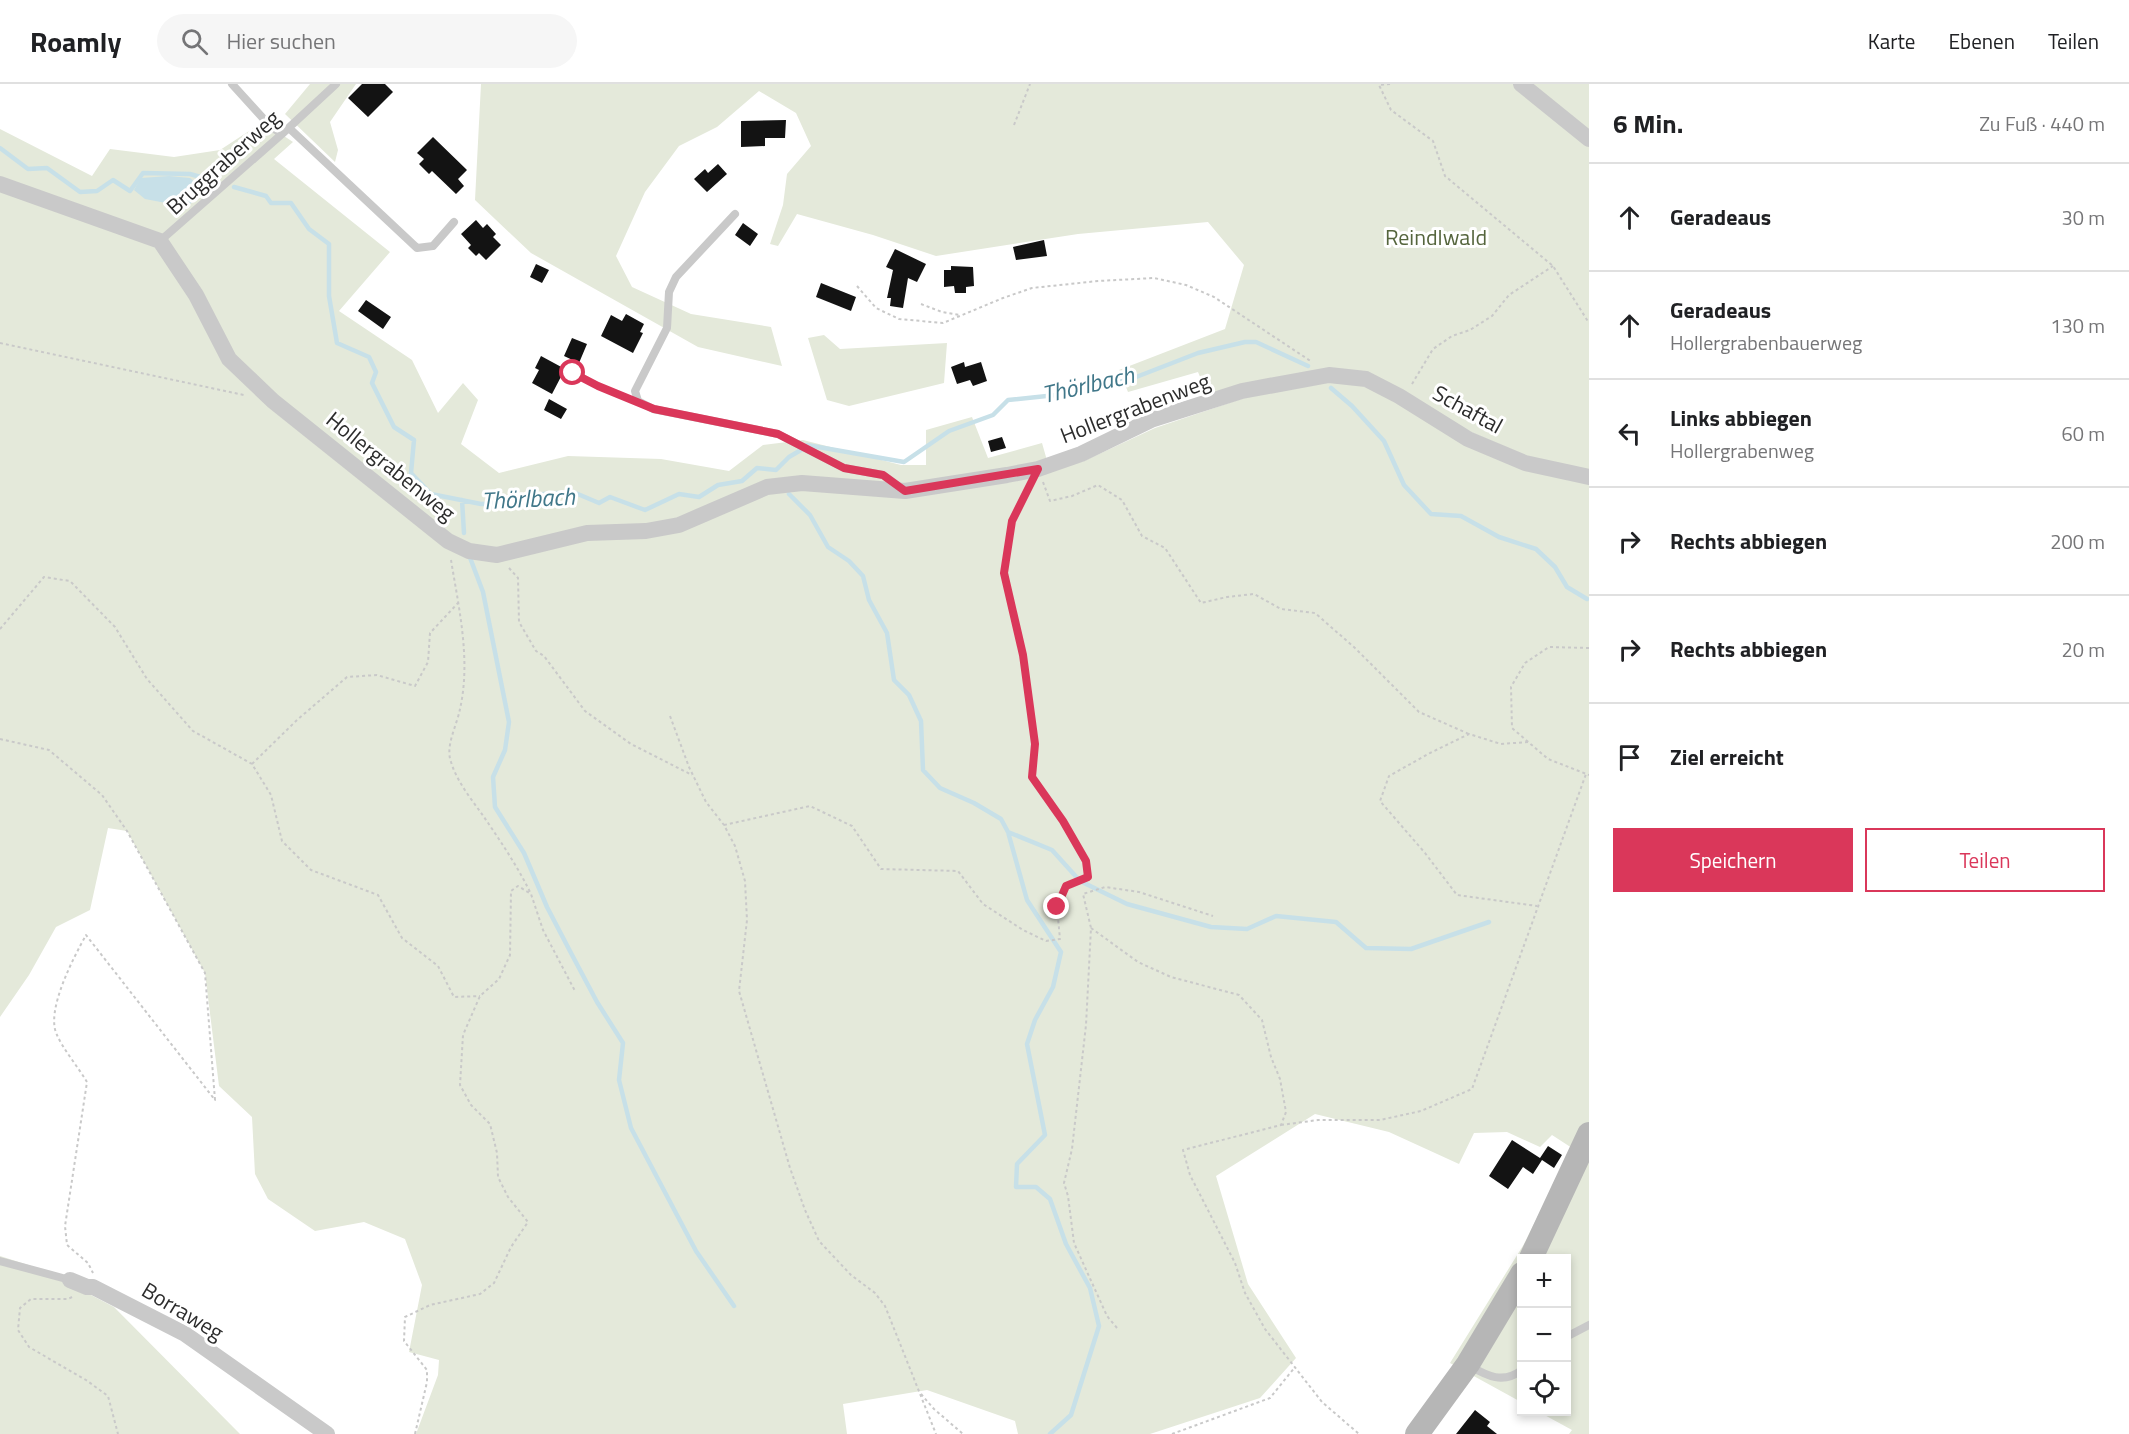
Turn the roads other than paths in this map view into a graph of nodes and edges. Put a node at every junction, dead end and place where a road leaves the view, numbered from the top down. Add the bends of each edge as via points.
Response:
1 (232, 84) edge
2 (336, 84) edge
3 (1521, 84) edge
4 (285, 131) junction
5 (1589, 140) edge
6 (0, 184) edge
7 (735, 214) dead end
8 (454, 222) dead end
9 (160, 241) junction
10 (1329, 375) joint
11 (1589, 477) edge
12 (905, 491) junction
13 (1589, 1134) edge
14 (1533, 1254) edge
15 (0, 1261) edge
16 (70, 1280) joint
17 (1517, 1281) edge
18 (1589, 1325) edge
19 (1571, 1334) edge
20 (1468, 1364) junction
21 (1517, 1373) edge
22 (327, 1434) edge
23 (1417, 1434) edge

1 - 4 lane via 264,120
2 - 4 lane, Bruggraberweg
3 - 5 street
4 - 8 lane via 417,248 433,246
4 - 9 lane, Bruggraberweg
6 - 9 street
7 - 12 lane via 676,277 669,292 667,328 635,391 638,402 654,409 778,434 844,468 883,475
9 - 12 street, Hollergrabenweg via 196,295 229,359 273,400 448,541 469,551 496,555 587,533 646,531 679,525 767,487 802,483
10 - 11 street, Schaftal via 1366,379 1468,439 1525,463
10 - 12 street, Hollergrabenweg via 1231,394 1151,420 1081,454 1038,469
13 - 14 main road
15 - 16 lane, Borraweg
16 - 22 street, Borraweg via 185,1334
17 - 20 main road
18 - 19 lane
20 - 21 lane via 1492,1378
20 - 23 main road

